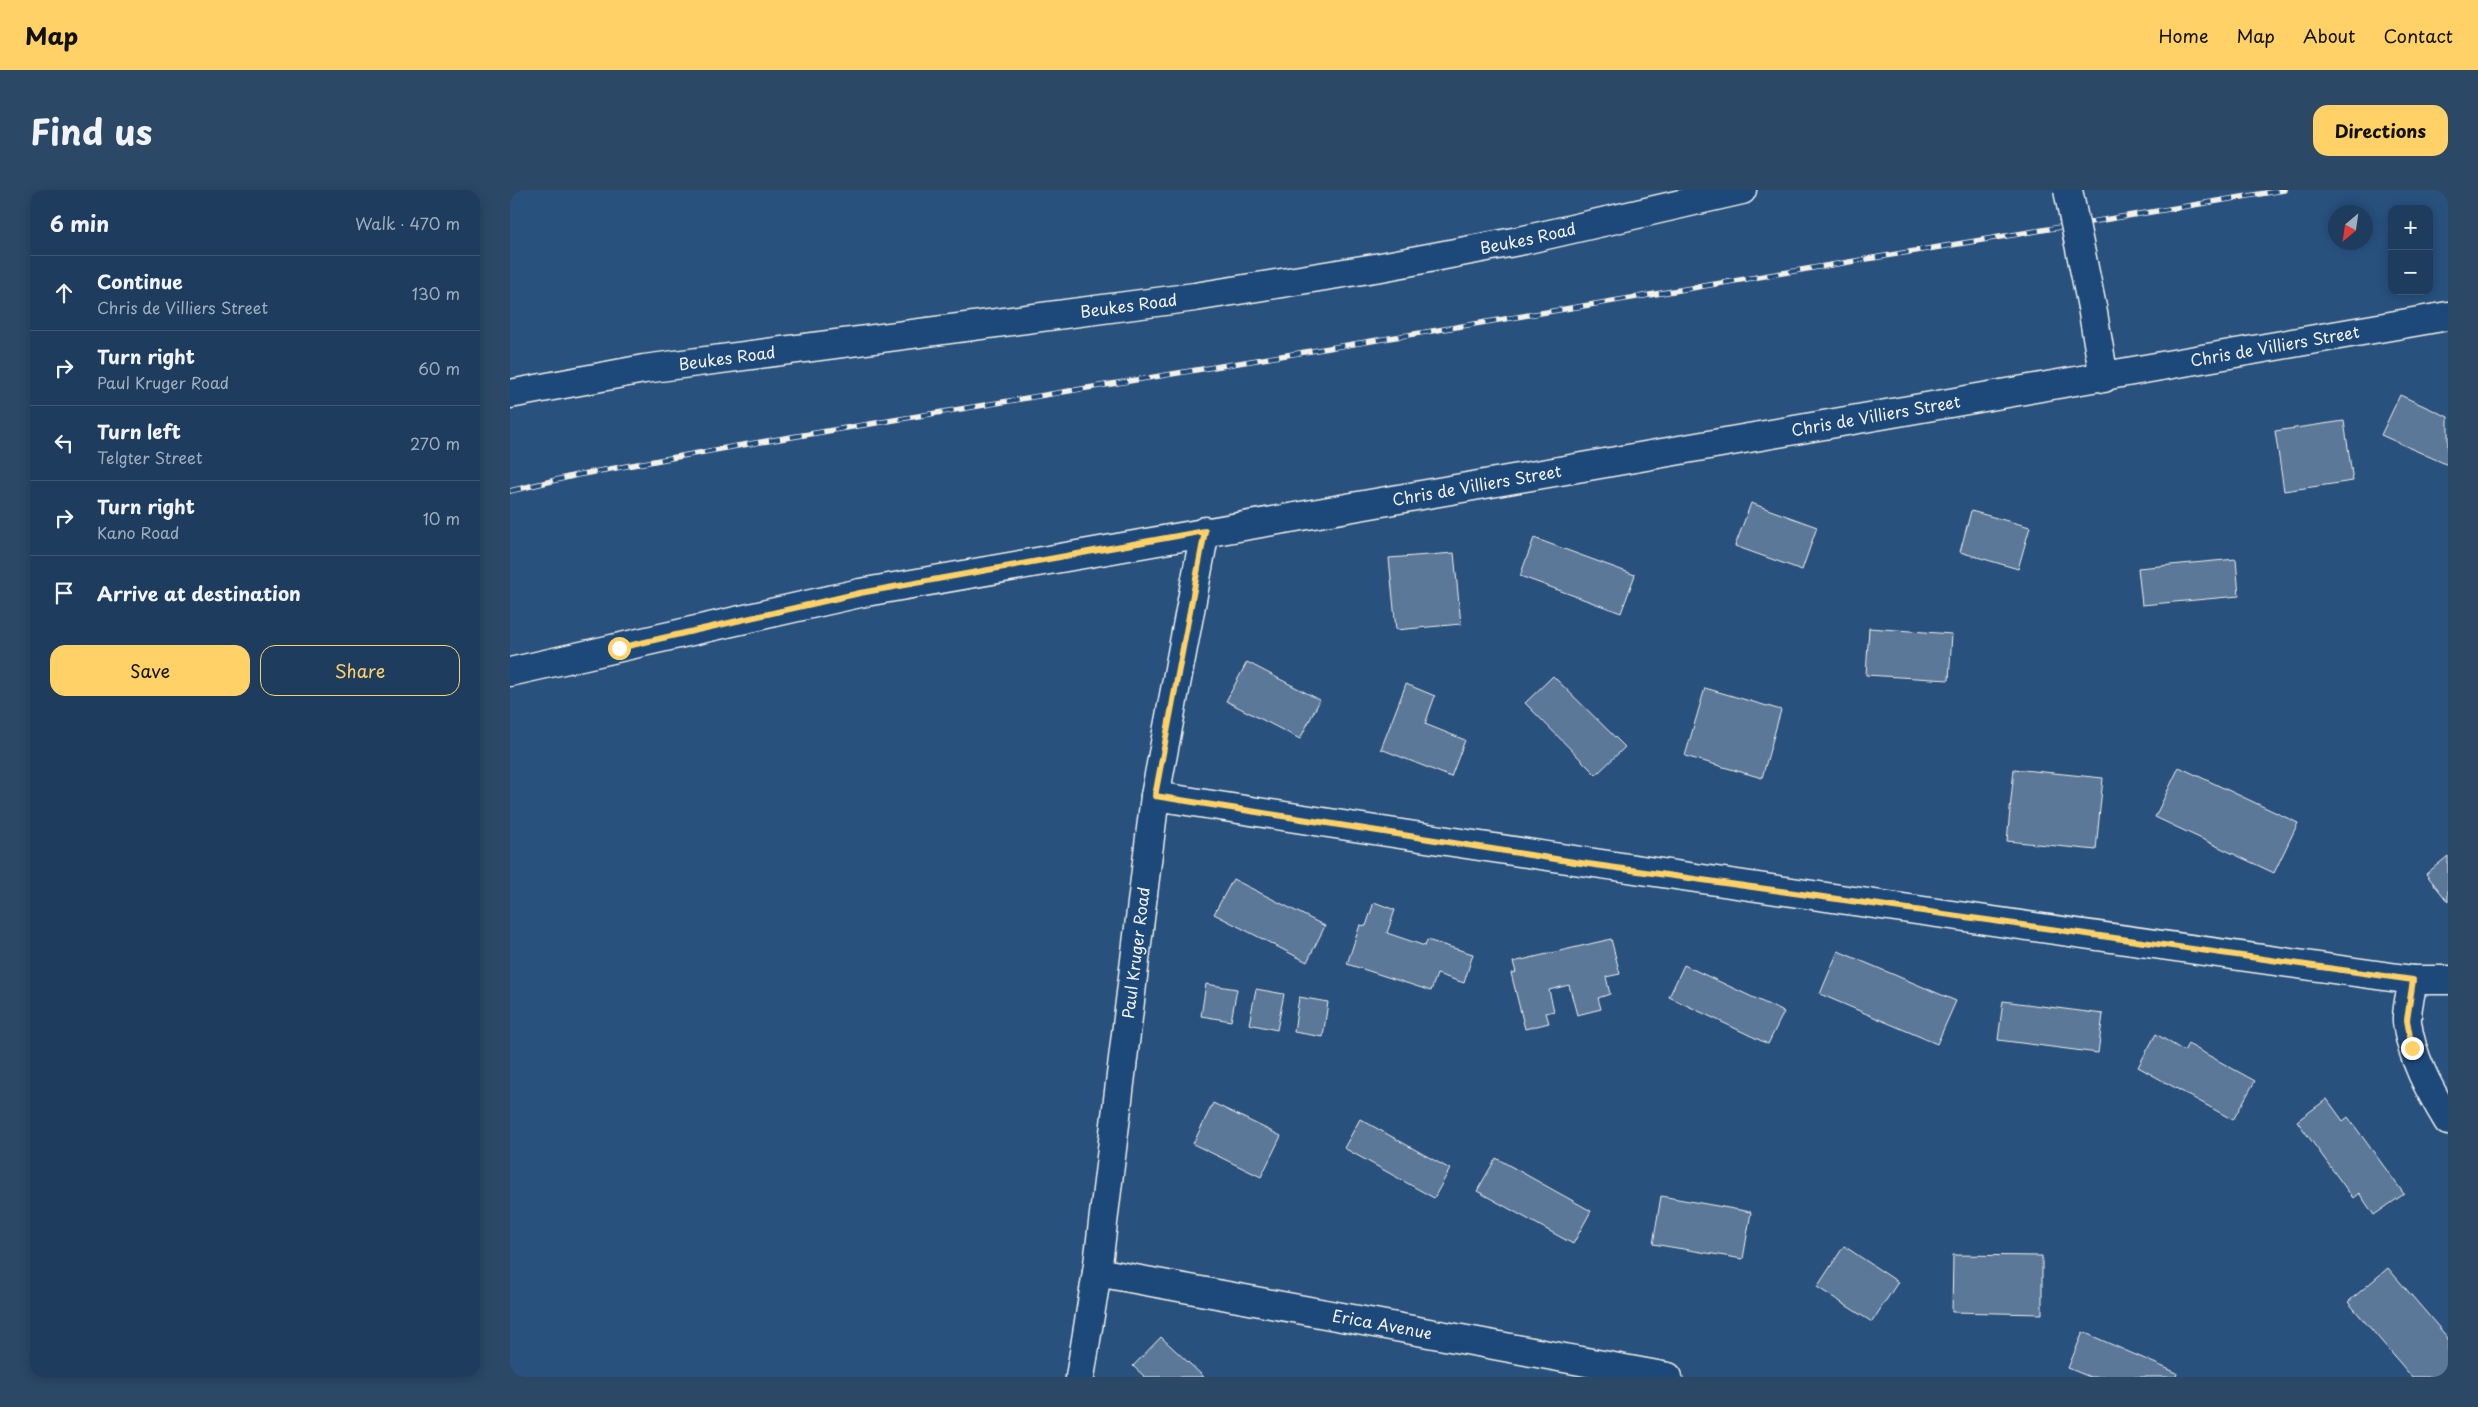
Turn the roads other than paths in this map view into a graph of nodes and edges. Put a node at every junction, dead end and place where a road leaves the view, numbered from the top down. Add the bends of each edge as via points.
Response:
1 (1742, 190) edge
2 (2068, 190) edge
3 (2448, 316) edge
4 (2104, 378) junction
5 (510, 394) edge
6 (1205, 531) junction
7 (510, 672) edge
8 (1155, 796) junction
9 (2413, 980) junction
10 (2448, 980) edge
11 (2448, 1121) edge
12 (1097, 1272) junction
13 (1080, 1377) edge
14 (1668, 1377) edge

1 - 5 street, Beukes Road via 1524,240 1382,267 1195,297 644,369
2 - 4 street, bridge
3 - 4 street, Chris de Villiers Street
4 - 6 street, Chris de Villiers Street
6 - 7 street, Chris de Villiers Street via 860,593
6 - 8 street, Paul Kruger Road
8 - 9 street via 1581,863
8 - 12 street, Paul Kruger Road
9 - 10 street
9 - 11 street via 2407,1020 2412,1048
12 - 13 street, Paul Kruger Road
12 - 14 street, Erica Avenue

